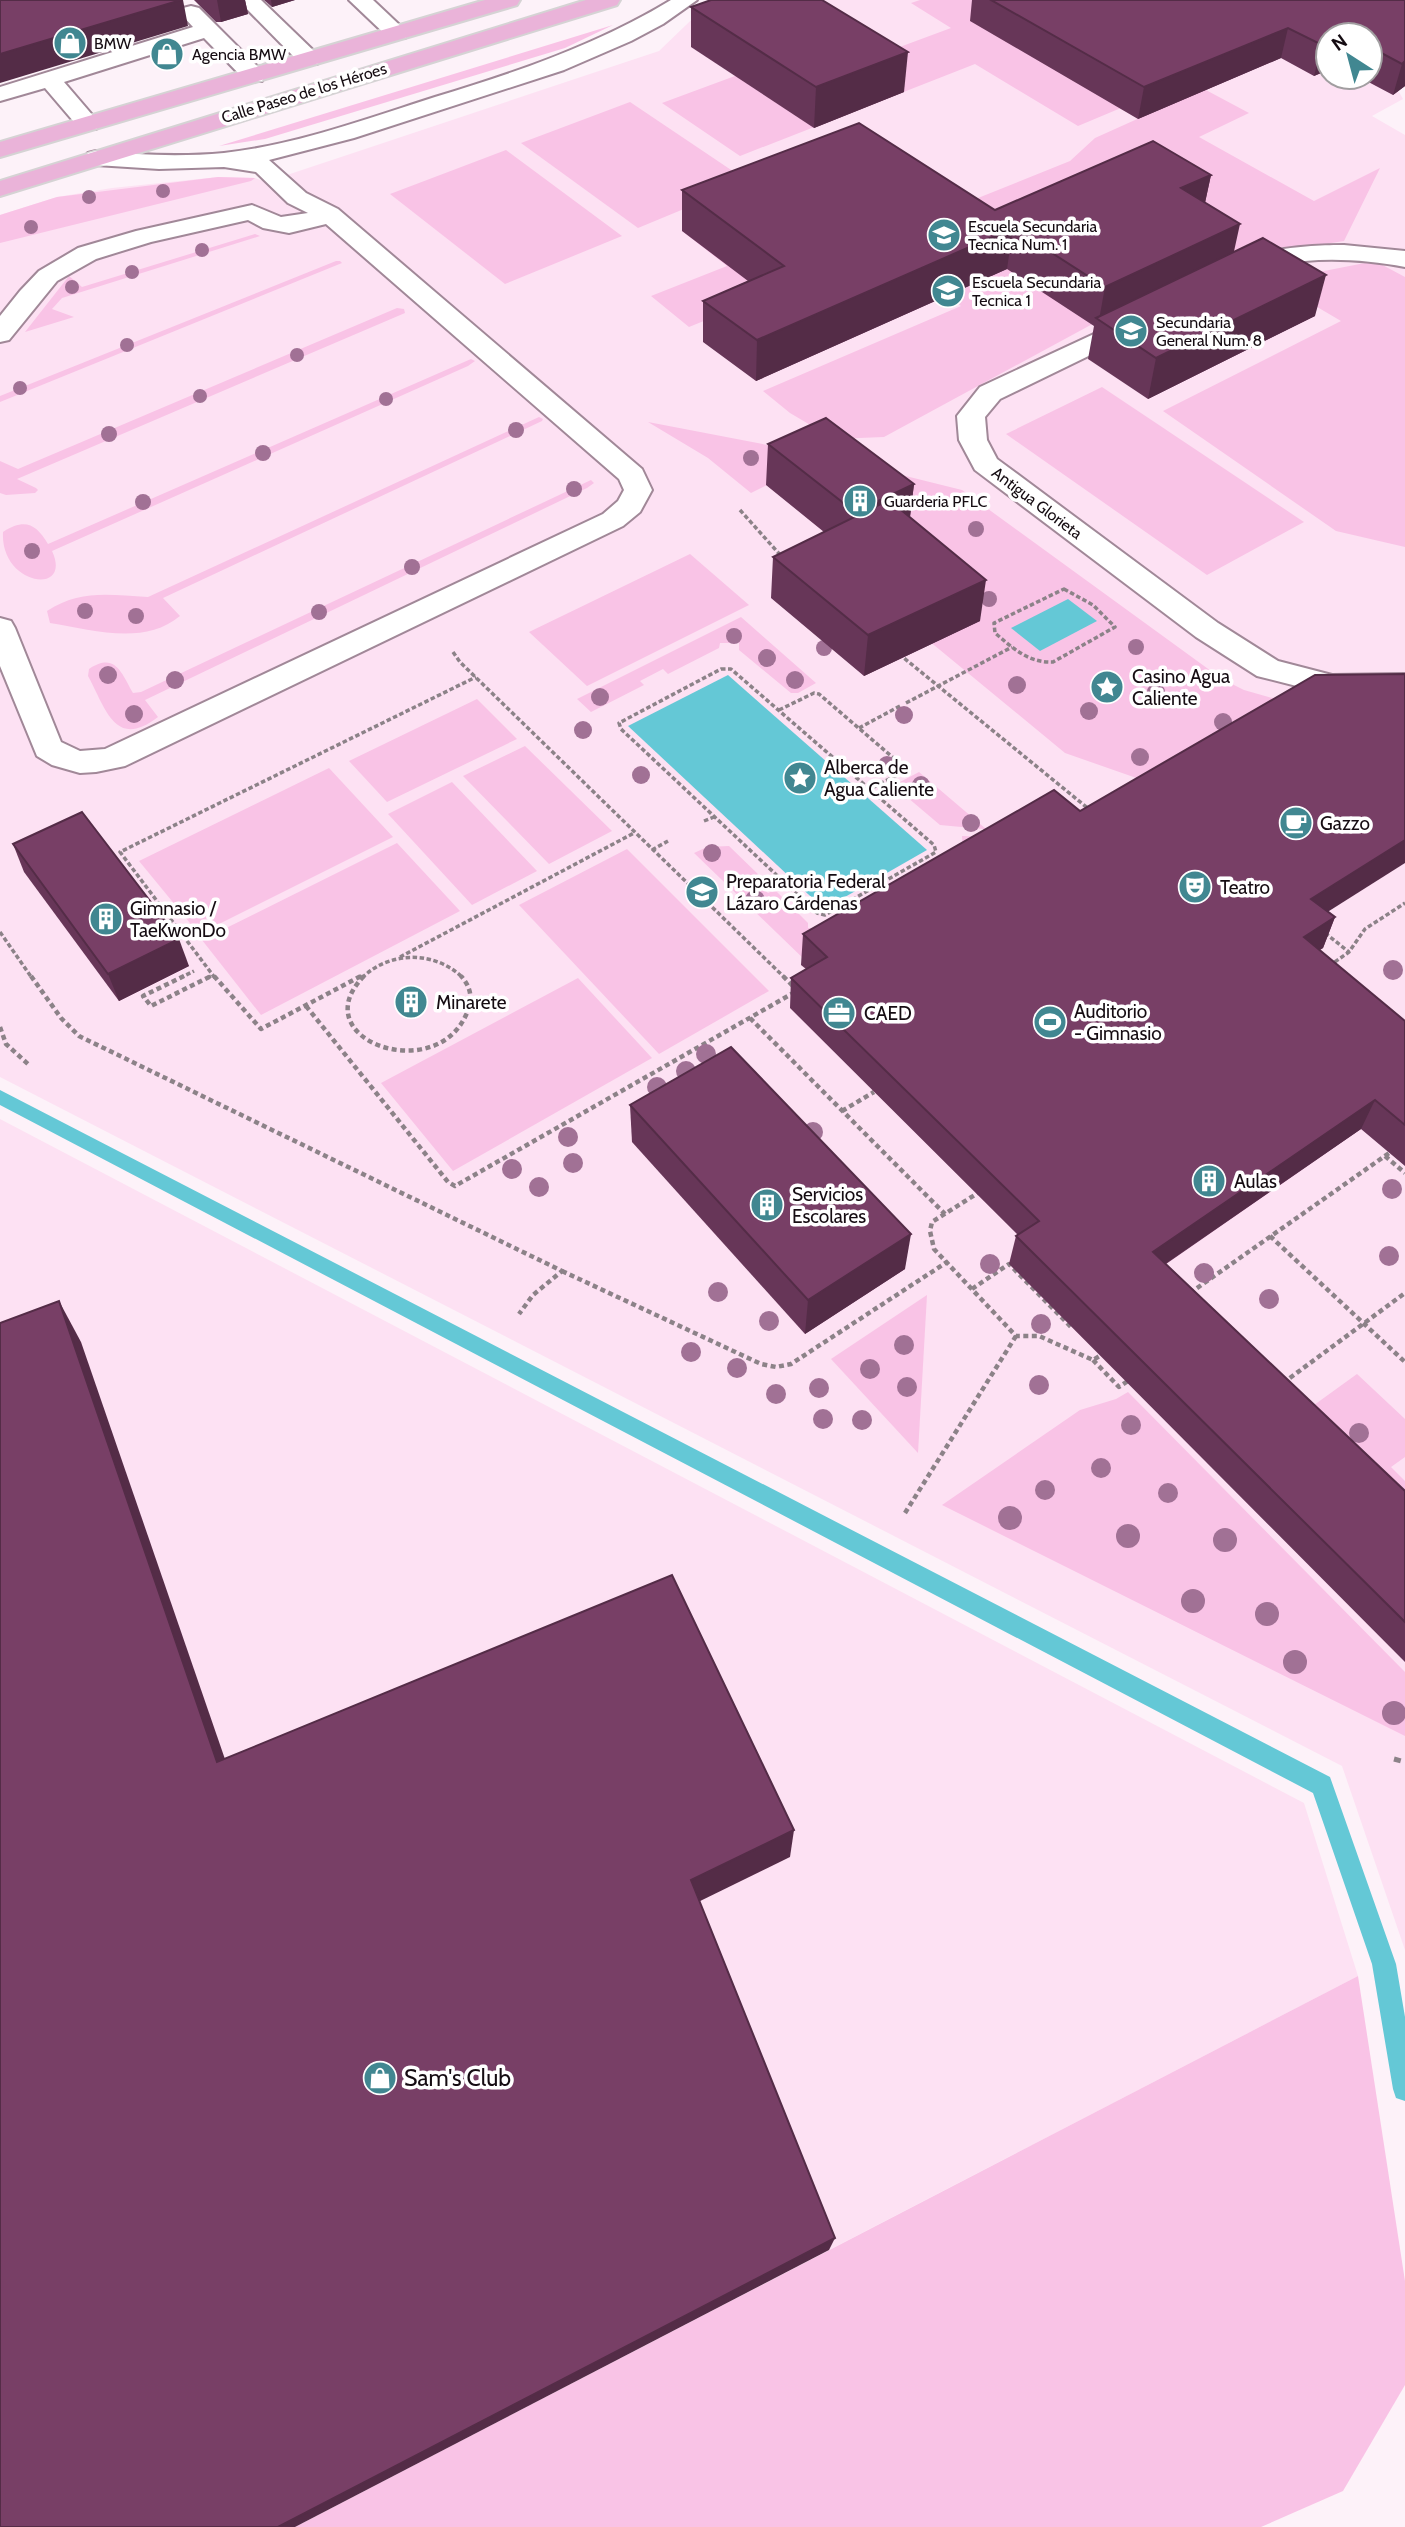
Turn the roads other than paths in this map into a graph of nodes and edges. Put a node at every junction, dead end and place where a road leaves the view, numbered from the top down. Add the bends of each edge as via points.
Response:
1 (249, 0) edge
2 (360, 0) edge
3 (509, 0) edge
4 (609, 0) edge
5 (179, 1) edge
6 (678, 5) edge
7 (708, 8) edge
8 (208, 30) junction
9 (397, 33) junction
10 (309, 59) junction
11 (254, 76) junction
12 (50, 79) junction
13 (0, 94) edge
14 (88, 124) junction
15 (316, 139) junction
16 (0, 150) edge
17 (96, 158) junction
18 (224, 160) junction
19 (0, 189) edge
20 (329, 214) junction
21 (1405, 259) edge
22 (1227, 279) edge
23 (1165, 309) edge
24 (0, 334) edge
25 (0, 628) edge
26 (1405, 684) edge

1 - 10 street
2 - 9 street
3 - 9 main road, Calle Paseo de los Héroes
4 - 17 main road, Calle Paseo de los Héroes
5 - 8 street
6 - 7 street
6 - 15 street via 622,38 542,71
8 - 11 street
8 - 12 street
9 - 10 main road, Calle Paseo de los Héroes
10 - 11 main road, Calle Paseo de los Héroes
11 - 14 main road, Calle Paseo de los Héroes
12 - 13 street
12 - 14 street
14 - 16 main road, Calle Paseo de los Héroes
15 - 18 street
15 - 20 street via 294,157 323,194
17 - 18 street via 150,163
17 - 19 main road, Calle Paseo de los Héroes
18 - 20 street via 264,166 297,198
20 - 24 street via 289,227 270,224 252,212 120,243 73,259 49,275
20 - 25 street via 632,475 638,490 630,506 613,520 114,758 92,763 59,757 47,748
21 - 22 street via 1315,252 1264,261
23 - 26 street, Antigua Glorieta via 990,393 971,416 973,440 985,464 1208,631 1268,669 1332,685

